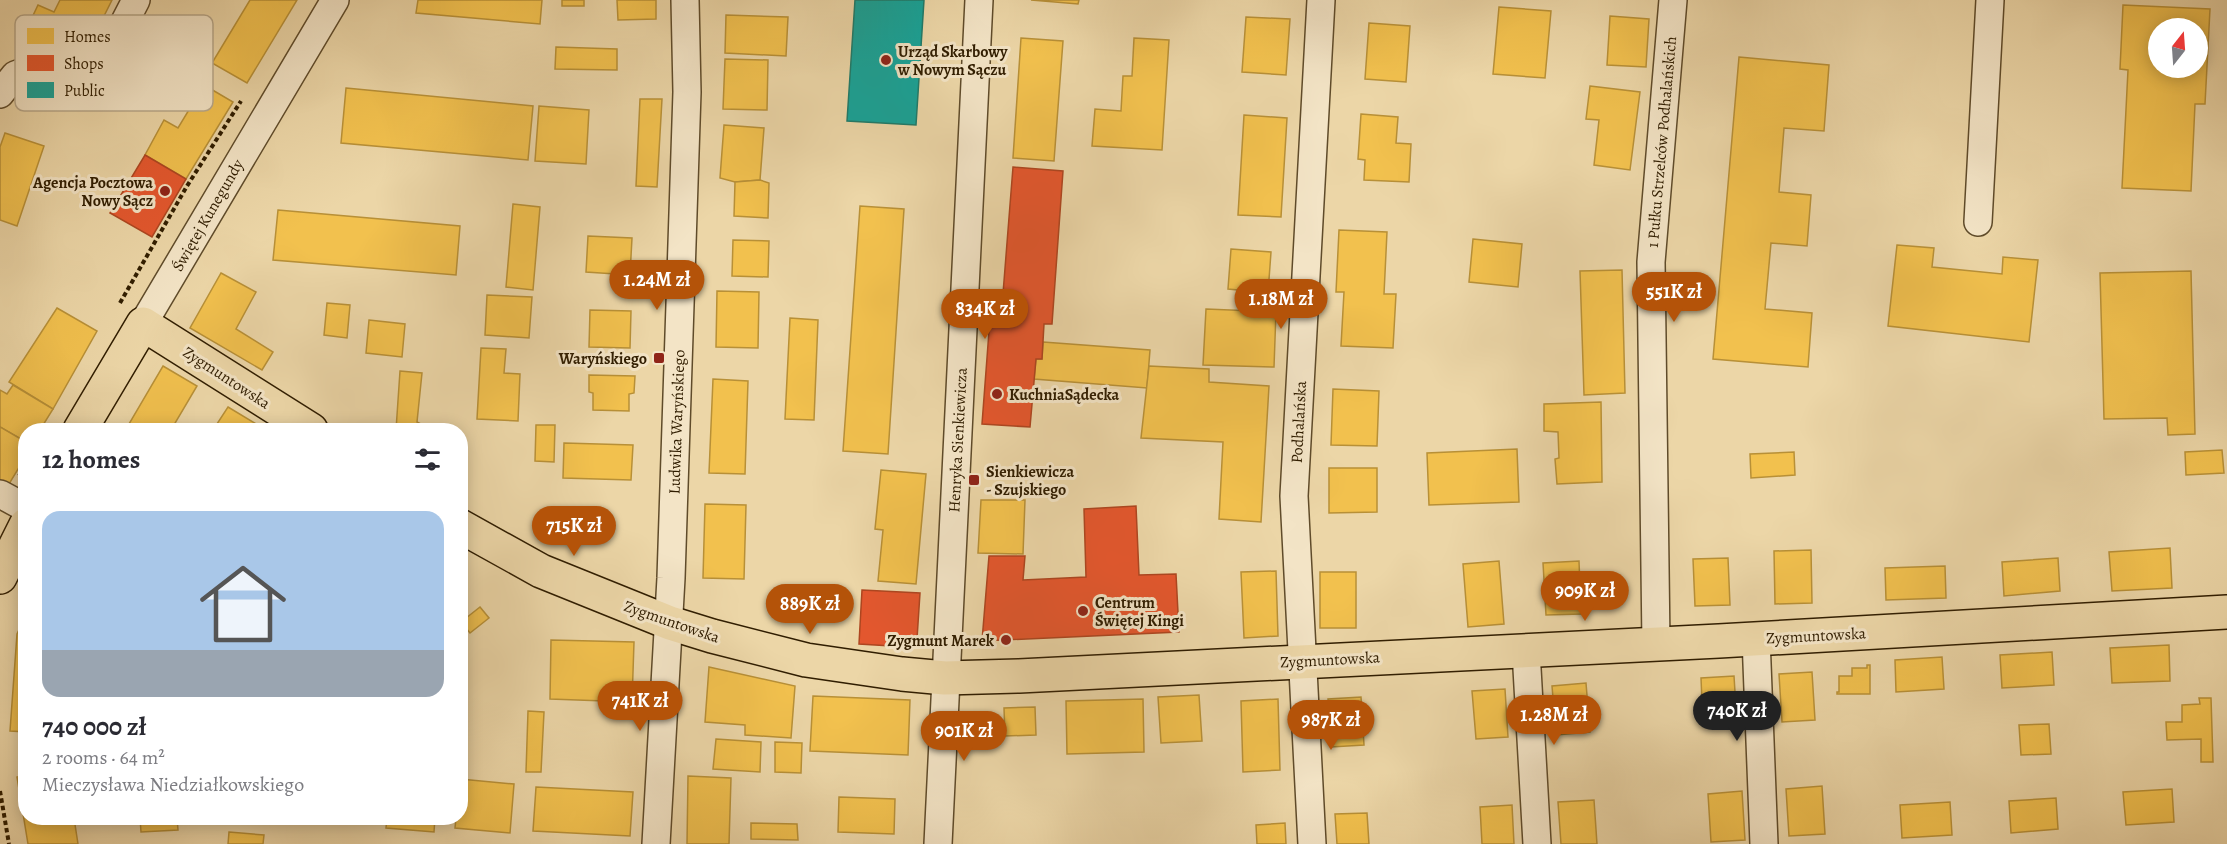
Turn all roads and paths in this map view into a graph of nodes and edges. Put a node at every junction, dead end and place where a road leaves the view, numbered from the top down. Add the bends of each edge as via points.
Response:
1 (136, 0) edge
2 (335, 0) edge
3 (686, 0) edge
4 (979, 0) edge
5 (1321, 0) edge
6 (1673, 0) edge
7 (1990, 0) edge
8 (128, 15) edge
9 (15, 75) edge
10 (0, 94) edge
11 (244, 96) dead end
12 (1978, 222) dead end
13 (129, 318) junction
14 (83, 423) edge
15 (299, 423) edge
16 (0, 494) edge
17 (18, 504) edge
18 (468, 530) edge
19 (18, 541) edge
20 (0, 577) edge
21 (2227, 612) edge
22 (670, 623) junction
23 (1756, 638) junction
24 (1656, 644) junction
25 (1526, 651) junction
26 (1304, 660) junction
27 (945, 678) junction
28 (0, 791) edge
29 (9, 844) edge
30 (656, 844) edge
31 (938, 844) edge
32 (1312, 844) edge
33 (1537, 844) edge
34 (1764, 844) edge

1 - 8 street
2 - 13 street, Świętej Kunegundy
3 - 22 street, Ludwika Waryńskiego via 687,92
4 - 27 street, Henryka Sienkiewicza
5 - 26 street, Podhalańska via 1294,496
6 - 24 street, 1 Pułku Strzelców Podhalańskich via 1651,262
7 - 12 street
9 - 10 street
11 - 13 path via 187,186
13 - 14 main road, Świętej Kunegundy
13 - 15 main road, Zygmuntowska
16 - 17 street
18 - 22 main road, Zygmuntowska via 541,571
19 - 20 main road
21 - 23 main road, Zygmuntowska
22 - 27 main road, Zygmuntowska via 806,660
22 - 30 street, Ludwika Waryńskiego
23 - 24 main road, Zygmuntowska
23 - 34 street
24 - 25 main road, Zygmuntowska
25 - 26 main road, Zygmuntowska
25 - 33 street
26 - 27 main road, Zygmuntowska
26 - 32 street, Podhalańska
27 - 31 street, Henryka Sienkiewicza
28 - 29 path

